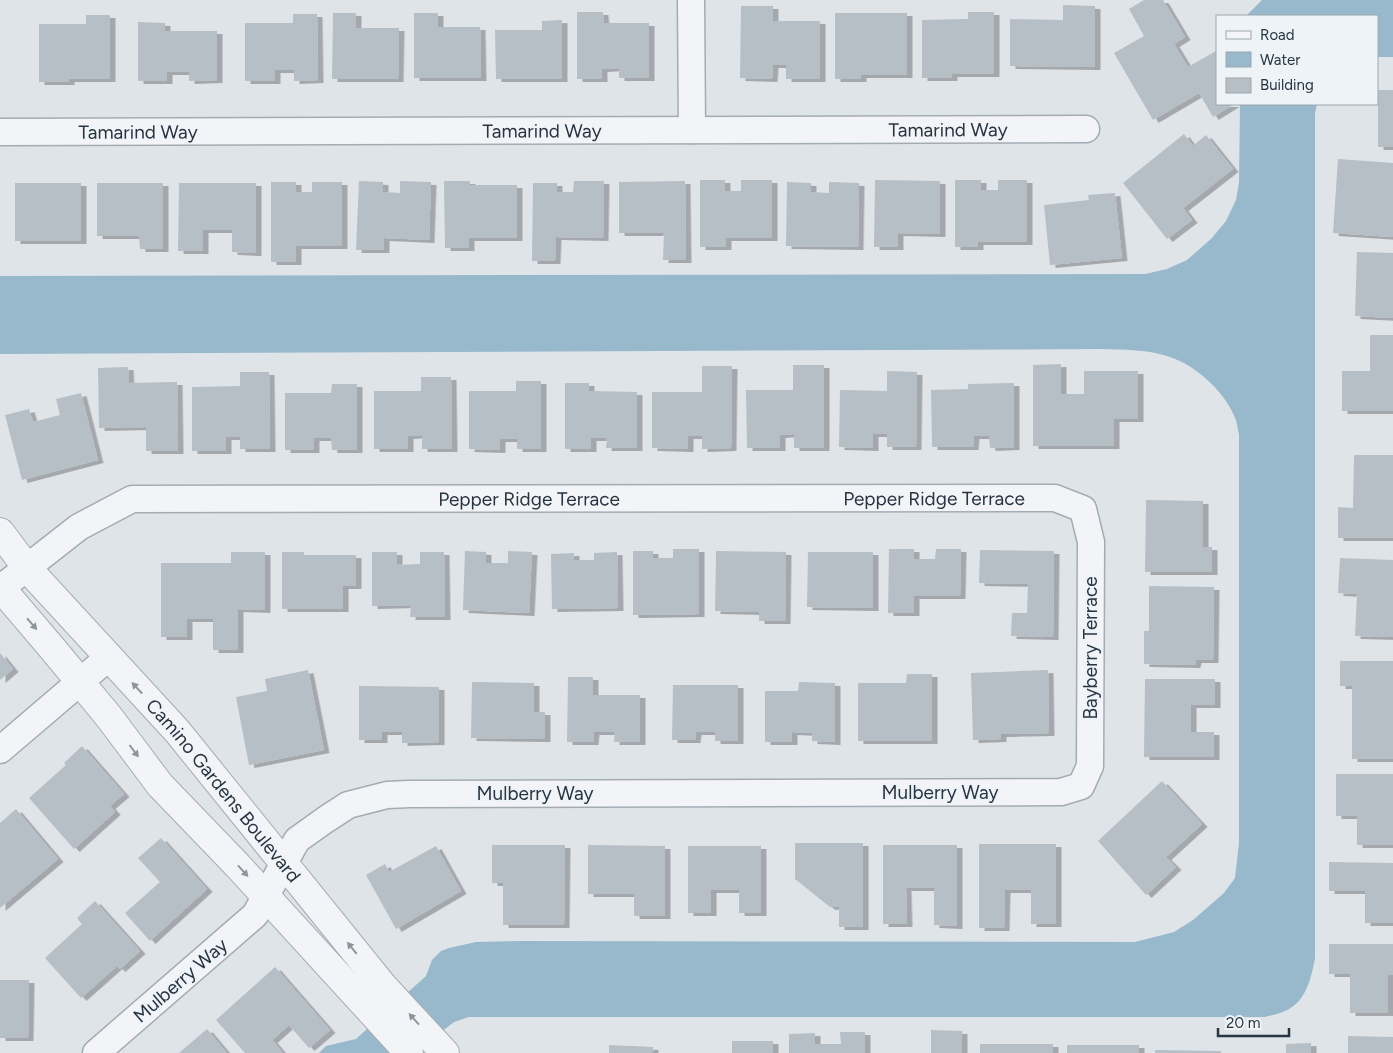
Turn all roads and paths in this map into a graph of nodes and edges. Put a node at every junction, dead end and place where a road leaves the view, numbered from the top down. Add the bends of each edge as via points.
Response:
1 (691, 0) edge
2 (1086, 129) dead end
3 (692, 130) junction
4 (0, 132) edge
5 (1083, 509) joint
6 (0, 532) edge
7 (27, 568) junction
8 (0, 588) edge
9 (109, 657) junction
10 (80, 682) junction
11 (0, 750) edge
12 (1081, 786) joint
13 (284, 863) junction
14 (265, 896) junction
15 (96, 1053) edge
16 (409, 1053) edge
17 (445, 1053) edge

1 - 3 street
2 - 3 street, Tamarind Way
3 - 4 street, Tamarind Way
5 - 7 street, Pepper Ridge Terrace via 1055,498 132,499 79,527
5 - 12 street, Bayberry Terrace via 1091,542 1090,766
6 - 7 street, Camino Gardens Boulevard
7 - 8 street, Pepper Ridge Terrace
7 - 9 street, Camino Gardens Boulevard
8 -> 10 street, Camino Gardens Boulevard
9 - 10 street
13 -> 9 street, Camino Gardens Boulevard via 177,732
10 - 11 street
10 -> 14 street, Camino Gardens Boulevard via 160,784
12 - 13 street, Mulberry Way via 1061,792 387,795 348,805 325,820 297,840
13 - 14 street, Mulberry Way
17 -> 13 street, Camino Gardens Boulevard via 383,986
14 - 15 street, Mulberry Way via 255,915
14 - 16 street, Camino Gardens Boulevard

